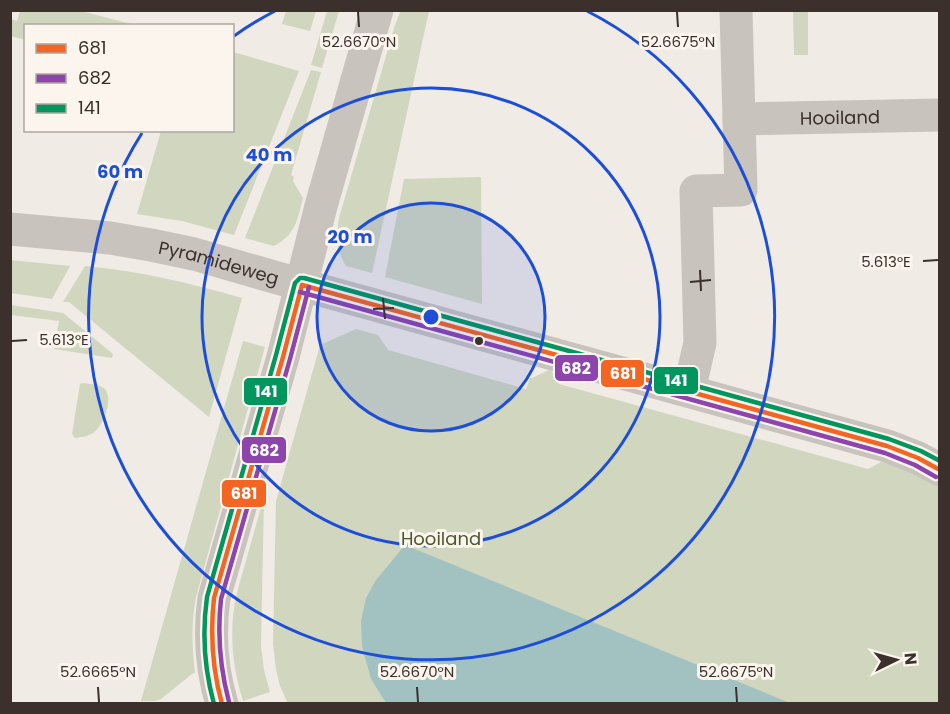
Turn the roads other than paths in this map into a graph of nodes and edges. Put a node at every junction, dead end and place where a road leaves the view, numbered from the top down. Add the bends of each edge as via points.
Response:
1 (377, 10) edge
2 (736, 10) edge
3 (939, 115) edge
4 (739, 119) junction
5 (10, 229) edge
6 (302, 285) junction
7 (689, 390) junction
8 (939, 470) edge
9 (222, 704) edge

1 - 6 street
2 - 4 street
3 - 4 street, Hooiland
4 - 7 street via 741,190 696,191 700,343
5 - 6 street, Pyramideweg via 151,245
6 - 7 street, Pyramideweg
6 - 9 street via 214,598 211,647
7 - 8 street, Pyramideweg via 887,446

